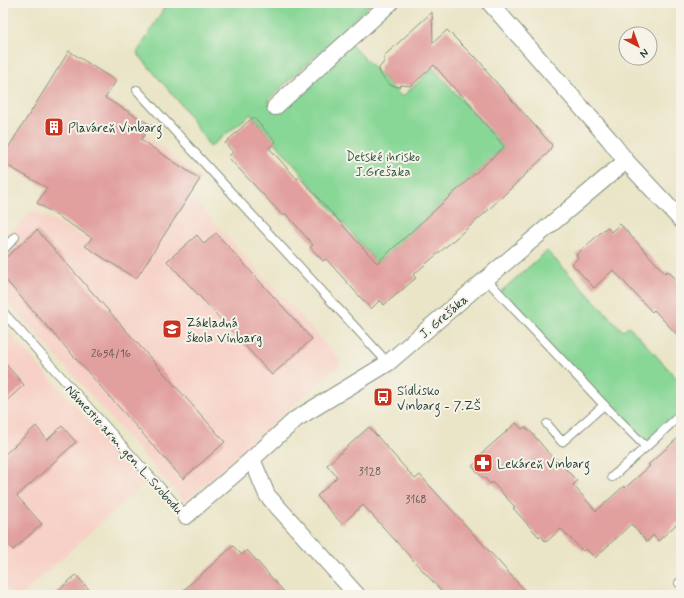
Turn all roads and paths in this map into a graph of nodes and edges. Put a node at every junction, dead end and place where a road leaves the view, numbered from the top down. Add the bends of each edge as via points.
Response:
1 (390, 3) edge
2 (490, 3) edge
3 (137, 90) dead end
4 (275, 107) dead end
5 (626, 161) junction
6 (681, 220) edge
7 (15, 237) dead end
8 (3, 250) edge
9 (486, 278) junction
10 (3, 312) edge
11 (388, 363) junction
12 (604, 405) junction
13 (681, 414) edge
14 (547, 424) dead end
15 (646, 447) junction
16 (252, 460) junction
17 (612, 477) dead end
18 (186, 516) joint
19 (357, 595) edge

1 - 4 street
2 - 5 street
3 - 11 lane
5 - 6 street
5 - 9 street, J. Grešáka
7 - 8 lane
9 - 11 street, J. Grešáka
9 - 12 lane
10 - 18 lane, Námestie arm. gen. L. Svobodu
11 - 16 street, J. Grešáka via 296,419
12 - 14 lane via 562,442
12 - 15 lane
13 - 15 lane
15 - 17 lane
16 - 18 street, Námestie arm. gen. L. Svobodu
16 - 19 street via 267,495

